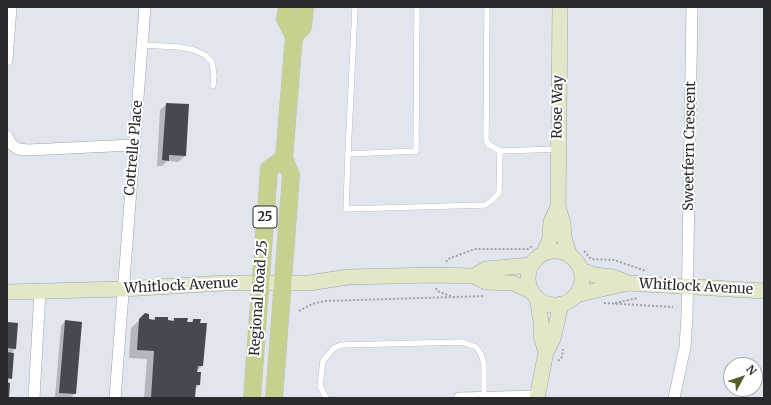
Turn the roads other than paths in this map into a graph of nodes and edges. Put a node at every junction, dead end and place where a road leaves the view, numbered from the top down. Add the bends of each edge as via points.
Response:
1 (11, 7) edge
2 (145, 7) edge
3 (287, 7) edge
4 (305, 7) edge
5 (355, 7) edge
6 (417, 7) edge
7 (487, 7) edge
8 (560, 7) edge
9 (692, 7) edge
10 (294, 36) junction
11 (142, 45) junction
12 (7, 60) edge
13 (213, 86) dead end
14 (7, 136) edge
15 (133, 145) junction
16 (558, 149) junction
17 (500, 151) junction
18 (348, 154) junction
19 (284, 158) junction
20 (558, 207) junction
21 (540, 248) junction
22 (576, 252) junction
23 (530, 265) junction
24 (581, 270) junction
25 (474, 276) junction
26 (261, 283) junction
27 (283, 283) junction
28 (628, 283) junction
29 (687, 286) junction
30 (123, 289) junction
31 (40, 291) junction
32 (764, 291) edge
33 (7, 292) edge
34 (534, 295) junction
35 (576, 295) junction
36 (561, 304) junction
37 (546, 352) junction
38 (484, 397) edge
39 (537, 397) edge
40 (34, 398) edge
41 (115, 398) edge
42 (252, 398) edge
43 (274, 398) edge
44 (326, 398) edge
45 (458, 398) edge
46 (674, 398) edge

1 - 12 street
2 - 11 street, Cottrelle Place
3 - 10 main road via 285,19
4 - 10 main road, Regional Road 25 / 25 via 303,27
5 - 18 lane
6 - 18 lane via 416,151
7 - 17 lane via 486,139 492,147
8 - 16 street, Rose Way
9 - 29 street, Sweetfern Crescent
10 - 19 main road, Regional Road 25 / 25
11 - 13 lane via 180,47 205,55 212,62
11 - 15 street, Cottrelle Place
14 - 15 street via 11,144 18,149 28,150
15 - 30 street, Cottrelle Place
16 - 17 lane
16 - 20 street, Rose Way
17 - 18 lane via 499,193 485,204 346,209
19 - 26 main road, Regional Road 25 / 25 via 269,170
19 - 27 main road, Regional Road 25 / 25 via 291,175
20 - 21 street, Rose Way via 551,222 550,239
20 - 22 street, Rose Way via 564,238
21 - 22 street
21 - 23 street
22 - 24 street
23 - 25 street, Whitlock Avenue via 486,269
23 - 34 street via 528,278
24 - 28 street, Whitlock Avenue
24 - 35 street via 582,279
25 - 27 street, Whitlock Avenue via 348,277 308,283
25 - 34 street, Whitlock Avenue via 486,282 513,283
26 - 27 street, Whitlock Avenue
26 - 30 street, Whitlock Avenue
26 - 42 main road, Regional Road 25 / 25
27 - 43 main road, Regional Road 25 / 25
28 - 29 street, Whitlock Avenue
28 - 35 street, Whitlock Avenue
29 - 32 street, Whitlock Avenue
29 - 46 street, Sweetfern Crescent via 685,347
30 - 31 street, Whitlock Avenue
30 - 41 street, Cottrelle Place
31 - 33 street, Whitlock Avenue
31 - 40 street
34 - 36 street via 548,304
34 - 37 street via 542,322
35 - 36 street
36 - 37 street via 553,339
37 - 39 street
38 - 39 street
38 - 44 lane via 484,364 481,354 476,347 462,342 341,345 334,348 323,361 320,386
38 - 45 street

